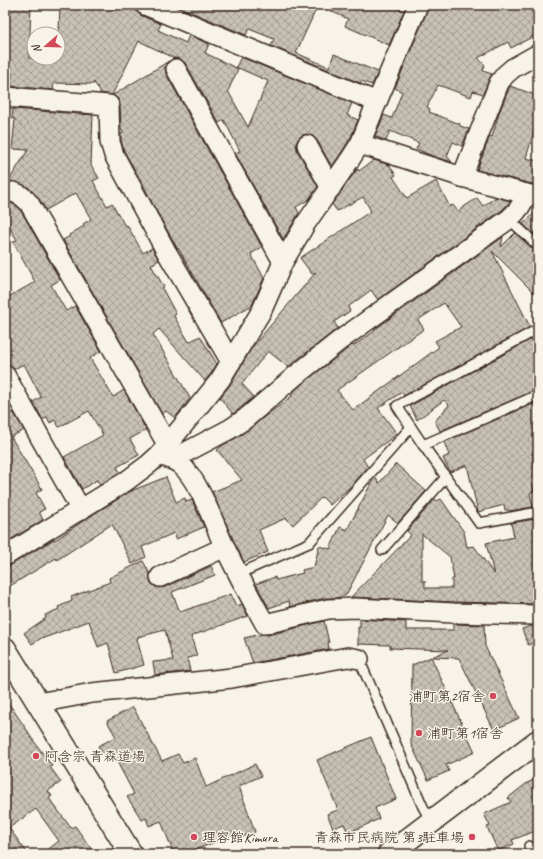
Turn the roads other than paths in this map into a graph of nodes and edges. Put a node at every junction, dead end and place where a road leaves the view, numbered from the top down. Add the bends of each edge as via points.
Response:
1 (145, 5) edge
2 (418, 5) edge
3 (538, 54) edge
4 (176, 69) dead end
5 (5, 97) edge
6 (377, 102) junction
7 (360, 144) junction
8 (307, 145) dead end
9 (462, 177) junction
10 (331, 188) junction
11 (13, 192) dead end
12 (532, 195) edge
13 (509, 219) junction
14 (538, 246) edge
15 (283, 262) junction
16 (538, 329) edge
17 (231, 362) junction
18 (5, 375) edge
19 (538, 395) edge
20 (410, 427) junction
21 (423, 445) junction
22 (166, 453) junction
23 (446, 477) junction
24 (81, 510) junction
25 (538, 512) edge
26 (225, 547) junction
27 (382, 550) dead end
28 (5, 556) edge
29 (238, 574) junction
30 (160, 577) dead end
31 (538, 615) edge
32 (5, 650) edge
33 (359, 659) joint
34 (38, 704) junction
35 (538, 741) edge
36 (431, 821) junction
37 (131, 854) edge
38 (389, 854) edge

1 - 6 street
2 - 6 street
3 - 9 street via 513,68 498,83
4 - 15 street
5 - 17 street via 109,105 110,142 114,155
6 - 7 street
7 - 9 street
7 - 10 street
8 - 10 street
9 - 12 street
10 - 15 street
11 - 22 street via 28,203
12 - 13 street
13 - 14 lane
13 - 22 street via 339,341 245,419 230,429
15 - 17 street via 262,310
16 - 20 lane via 397,406
17 - 22 street
18 - 24 street
19 - 21 lane
20 - 21 lane
20 - 29 lane via 309,543
21 - 23 lane
22 - 24 street
22 - 26 street via 191,477
23 - 25 lane via 479,523
23 - 27 lane
24 - 28 street
26 - 29 street
26 - 30 street
29 - 31 street via 265,624 328,609 348,608
32 - 34 street
33 - 34 street via 348,657 232,678 92,693
33 - 36 lane
34 - 37 street
35 - 36 street
36 - 38 street

